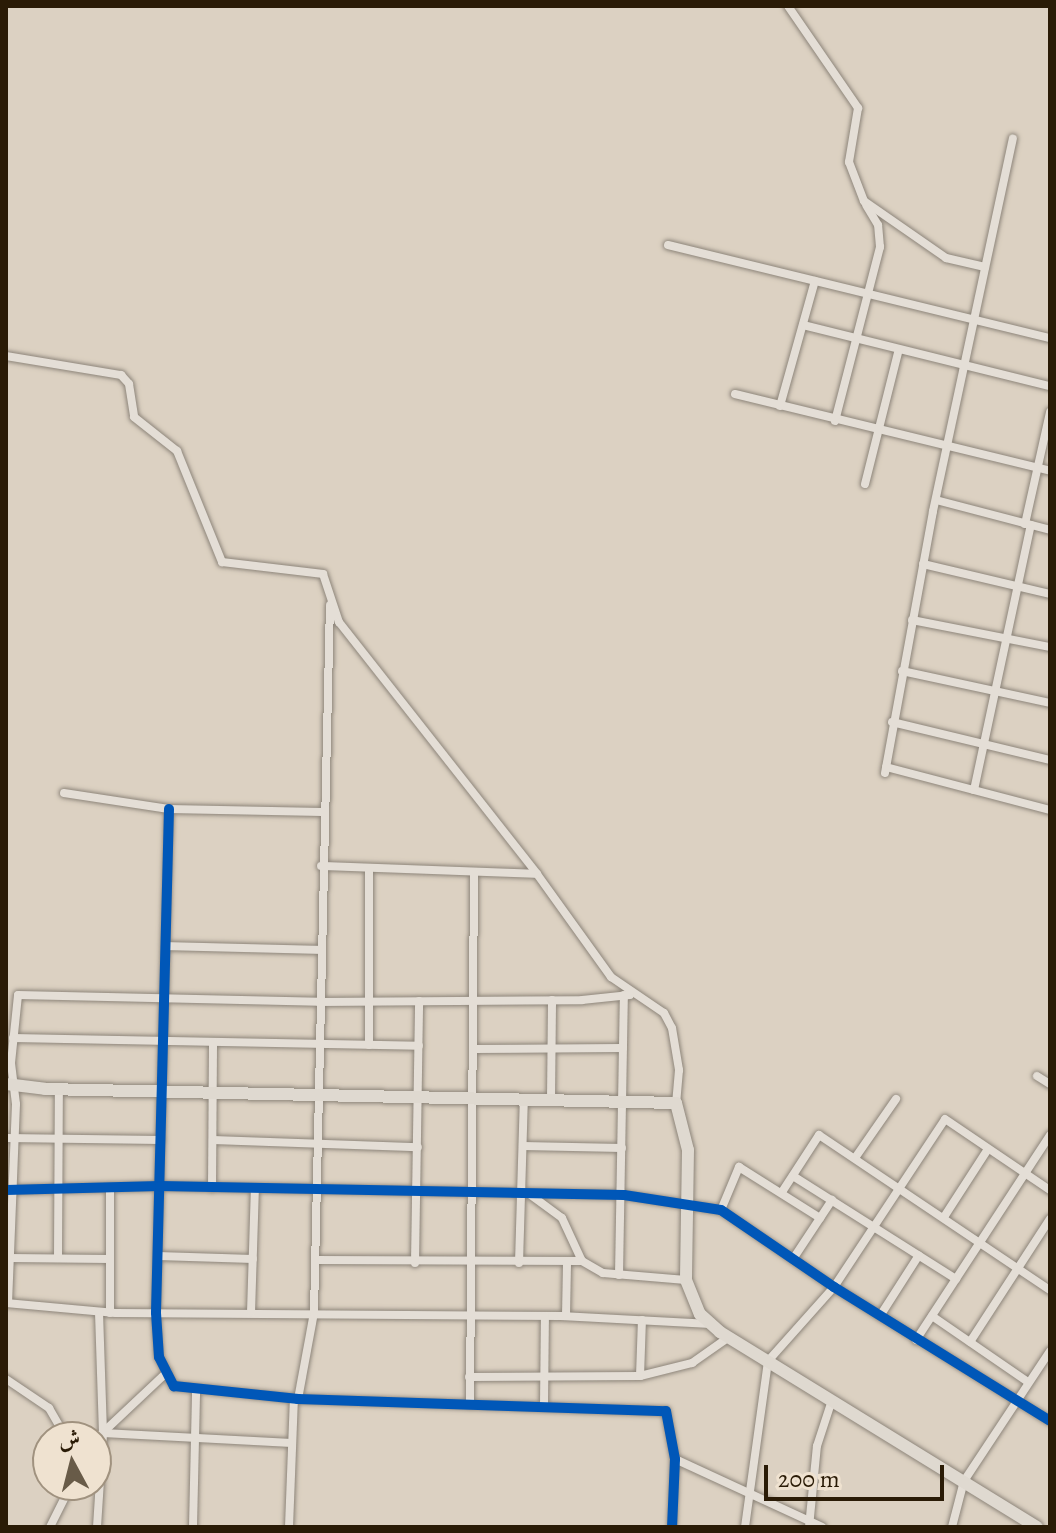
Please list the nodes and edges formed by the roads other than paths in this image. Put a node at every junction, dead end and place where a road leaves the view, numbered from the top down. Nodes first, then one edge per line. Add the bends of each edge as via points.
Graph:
1 (788, 6) edge
2 (1013, 139) dead end
3 (864, 201) junction
4 (668, 245) dead end
5 (985, 267) junction
6 (815, 281) junction
7 (867, 294) junction
8 (974, 320) junction
9 (803, 325) junction
10 (854, 338) junction
11 (1050, 338) edge
12 (899, 349) junction
13 (6, 356) edge
14 (964, 365) junction
15 (1050, 386) edge
16 (735, 394) dead end
17 (780, 406) junction
18 (1050, 412) edge
19 (835, 421) junction
20 (879, 431) junction
21 (947, 447) junction
22 (1037, 468) junction
23 (1050, 471) edge
24 (865, 484) dead end
25 (936, 500) junction
26 (1028, 524) junction
27 (1050, 530) edge
28 (923, 564) junction
29 (1019, 586) junction
30 (1050, 594) edge
31 (330, 602) junction
32 (912, 620) junction
33 (1008, 638) junction
34 (1050, 647) edge
35 (902, 671) junction
36 (997, 691) junction
37 (1050, 703) edge
38 (892, 722) junction
39 (986, 744) junction
40 (1050, 760) edge
41 (974, 790) junction
42 (64, 793) dead end
43 (169, 809) junction
44 (1050, 810) edge
45 (322, 812) junction
46 (321, 866) junction
47 (369, 868) junction
48 (474, 872) junction
49 (537, 874) junction
50 (167, 946) junction
51 (320, 950) junction
52 (627, 995) junction
53 (166, 998) junction
54 (552, 1000) junction
55 (369, 1001) junction
56 (419, 1001) junction
57 (472, 1001) junction
58 (319, 1002) junction
59 (13, 1038) junction
60 (165, 1041) junction
61 (213, 1042) junction
62 (319, 1044) junction
63 (369, 1045) junction
64 (419, 1046) junction
65 (552, 1048) junction
66 (623, 1048) junction
67 (473, 1049) junction
68 (1037, 1076) dead end
69 (1050, 1084) edge
70 (10, 1086) edge
71 (59, 1090) junction
72 (163, 1091) junction
73 (213, 1092) junction
74 (318, 1094) junction
75 (420, 1096) junction
76 (475, 1097) junction
77 (524, 1098) junction
78 (551, 1099) junction
79 (896, 1099) dead end
80 (623, 1101) junction
81 (676, 1103) junction
82 (1050, 1135) edge
83 (10, 1138) edge
84 (59, 1139) junction
85 (161, 1140) junction
86 (213, 1140) junction
87 (318, 1144) junction
88 (523, 1146) junction
89 (418, 1147) junction
90 (622, 1148) junction
91 (988, 1149) junction
92 (855, 1158) junction
93 (1025, 1174) junction
94 (793, 1176) junction
95 (160, 1186) junction
96 (110, 1187) junction
97 (212, 1188) junction
98 (58, 1189) junction
99 (255, 1189) junction
100 (902, 1189) junction
101 (9, 1190) edge
102 (1050, 1190) edge
103 (317, 1191) junction
104 (417, 1191) junction
105 (470, 1191) junction
106 (782, 1192) junction
107 (525, 1193) junction
108 (622, 1195) junction
109 (832, 1200) junction
110 (690, 1205) junction
111 (721, 1210) junction
112 (944, 1217) junction
113 (820, 1218) junction
114 (1050, 1219) edge
115 (875, 1228) junction
116 (8, 1241) edge
117 (980, 1242) junction
118 (919, 1255) junction
119 (158, 1256) junction
120 (9, 1258) junction
121 (58, 1258) junction
122 (110, 1259) junction
123 (253, 1259) junction
124 (793, 1259) junction
125 (315, 1260) junction
126 (582, 1261) junction
127 (567, 1262) junction
128 (415, 1263) junction
129 (519, 1263) junction
130 (468, 1264) junction
131 (1019, 1267) junction
132 (619, 1275) junction
133 (956, 1279) junction
134 (686, 1280) junction
135 (834, 1287) junction
136 (1050, 1290) edge
137 (7, 1303) edge
138 (99, 1312) junction
139 (110, 1313) junction
140 (156, 1313) junction
141 (251, 1313) junction
142 (314, 1313) junction
143 (545, 1316) junction
144 (566, 1316) junction
145 (880, 1316) junction
146 (932, 1316) junction
147 (467, 1318) junction
148 (642, 1320) junction
149 (711, 1324) junction
150 (729, 1337) junction
151 (916, 1340) junction
152 (970, 1342) junction
153 (1050, 1351) edge
154 (768, 1361) junction
155 (1046, 1365) edge
156 (167, 1372) junction
157 (544, 1375) junction
158 (640, 1376) junction
159 (469, 1377) junction
160 (6, 1379) edge
161 (1028, 1382) junction
162 (196, 1390) junction
163 (296, 1399) junction
164 (832, 1400) junction
165 (1014, 1403) junction
166 (470, 1405) junction
167 (544, 1405) junction
168 (57, 1421) edge
169 (99, 1421) edge
170 (1050, 1421) edge
171 (112, 1424) edge
172 (112, 1436) edge
173 (195, 1438) junction
174 (292, 1443) junction
175 (675, 1459) junction
176 (964, 1481) junction
177 (748, 1490) junction
178 (63, 1501) edge
179 (98, 1501) edge
180 (810, 1524) edge
181 (50, 1527) edge
182 (97, 1527) edge
183 (193, 1527) edge
184 (289, 1527) edge
185 (672, 1527) edge
186 (745, 1527) edge
187 (822, 1527) edge
188 (952, 1527) edge
189 (1037, 1527) edge

1 - 3 street via 858,108 849,162
2 - 5 street
3 - 5 street via 946,258
3 - 7 street via 881,239
4 - 6 street
5 - 8 street
6 - 7 street
6 - 9 street
7 - 8 street
7 - 10 street
8 - 11 street
8 - 14 street
9 - 10 street
9 - 17 street
10 - 12 street
10 - 19 street
12 - 14 street
12 - 20 street
13 - 31 street via 124,376 134,417 177,451 222,562 229,567 321,572
14 - 15 street
14 - 21 street
16 - 17 street
17 - 19 street
18 - 22 street
19 - 20 street
20 - 21 street
20 - 24 street
21 - 22 street
21 - 25 street
22 - 23 street
22 - 26 street
25 - 26 street
25 - 28 street
26 - 27 street
26 - 29 street
28 - 29 street
28 - 32 street
29 - 30 street
29 - 33 street
31 - 45 street
31 - 49 street via 339,622
32 - 33 street
32 - 35 street
33 - 34 street
33 - 36 street
35 - 36 street
35 - 38 street
36 - 37 street
36 - 39 street
38 - 39 street
38 - 41 street via 885,770
39 - 40 street
39 - 41 street
41 - 44 street
42 - 43 street
43 - 45 street
43 - 50 street
45 - 46 street
46 - 47 street
46 - 51 street
47 - 48 street
47 - 55 street
48 - 49 street
48 - 57 street
49 - 52 street
50 - 51 street
50 - 53 street
51 - 58 street
52 - 54 street
52 - 66 street
52 - 81 street via 664,1013 672,1028 679,1070
53 - 58 street
53 - 59 street via 18,995
53 - 60 street
54 - 57 street
54 - 65 street
55 - 56 street
55 - 58 street
55 - 63 street
56 - 57 street
56 - 64 street
57 - 67 street
58 - 62 street
59 - 60 street
59 - 70 street
60 - 61 street
60 - 72 street
61 - 62 street
61 - 73 street
62 - 63 street
62 - 74 street
63 - 64 street
64 - 75 street
65 - 66 street
65 - 67 street
65 - 78 street
66 - 80 street
67 - 76 street
68 - 69 street
70 - 71 highway
70 - 83 street
71 - 72 highway
71 - 84 street
72 - 73 highway
72 - 85 street
73 - 74 highway
73 - 86 street
74 - 75 highway
74 - 87 street
75 - 76 highway
75 - 89 street
76 - 77 highway
76 - 105 street
77 - 78 highway
77 - 88 street
78 - 80 highway
79 - 92 street
80 - 81 highway
80 - 90 street
81 - 110 highway via 688,1150
82 - 93 street
83 - 84 street
83 - 101 street
84 - 85 street
84 - 98 street
85 - 95 street
86 - 87 street
86 - 97 street
87 - 89 street
87 - 103 street
88 - 90 street
88 - 107 street
89 - 104 street
90 - 108 street
91 - 93 street
91 - 100 street via 945,1119
91 - 112 street
92 - 94 street via 819,1135
92 - 100 street
93 - 102 street
93 - 117 street
94 - 106 street
94 - 109 street
95 - 96 street
95 - 97 street
95 - 119 street
96 - 98 street
96 - 122 street
97 - 99 street
98 - 101 street
98 - 121 street
99 - 103 street
99 - 123 street
100 - 112 street
100 - 115 street
101 - 116 street
103 - 104 street
103 - 125 street
104 - 105 street
104 - 128 street
105 - 107 street
105 - 130 street
106 - 111 street via 739,1167
106 - 113 street
107 - 108 street
107 - 126 street via 562,1218
107 - 129 street
108 - 110 street
108 - 132 street
109 - 113 street
109 - 115 street
110 - 111 street
110 - 134 highway
111 - 124 street
112 - 117 street
113 - 124 street
114 - 131 street
115 - 118 street
115 - 135 street
116 - 120 street
117 - 131 street
117 - 133 street
118 - 133 street
118 - 145 street
119 - 123 street
119 - 140 street
120 - 121 street
120 - 137 street
121 - 122 street
122 - 139 street
123 - 141 street
124 - 135 street
125 - 128 street
125 - 142 street
126 - 127 street
126 - 132 street
127 - 129 street
127 - 144 street
128 - 130 street
129 - 130 street
130 - 147 street
131 - 136 street
131 - 152 street
132 - 134 street
133 - 146 street
134 - 149 highway via 693,1303
135 - 145 street
135 - 154 street
137 - 138 street
138 - 139 street
138 - 169 street
139 - 140 street
140 - 141 street
140 - 156 street via 159,1357
141 - 142 street
142 - 147 street
142 - 163 street
143 - 144 street
143 - 147 street
143 - 157 street
144 - 148 street
145 - 151 street
146 - 151 street
146 - 152 street
147 - 159 street
148 - 149 street
148 - 158 street
149 - 150 highway
150 - 154 highway
150 - 158 street via 692,1363
151 - 165 street
152 - 161 street
153 - 155 street
154 - 164 highway
154 - 177 street
155 - 161 street
156 - 162 street via 174,1386
156 - 171 street
157 - 158 street
157 - 159 street
157 - 167 street
159 - 166 street
160 - 168 street via 49,1408
161 - 165 street
162 - 163 street
162 - 173 street
163 - 166 street
163 - 174 street
164 - 176 highway
164 - 180 street via 817,1446
165 - 170 street
165 - 176 street
166 - 167 street
167 - 175 street via 666,1411
172 - 173 street
173 - 174 street
173 - 183 street
174 - 184 street
175 - 177 street
175 - 185 street
176 - 188 street
176 - 189 highway
177 - 180 street
177 - 186 street
178 - 181 street
179 - 182 street
180 - 187 street

